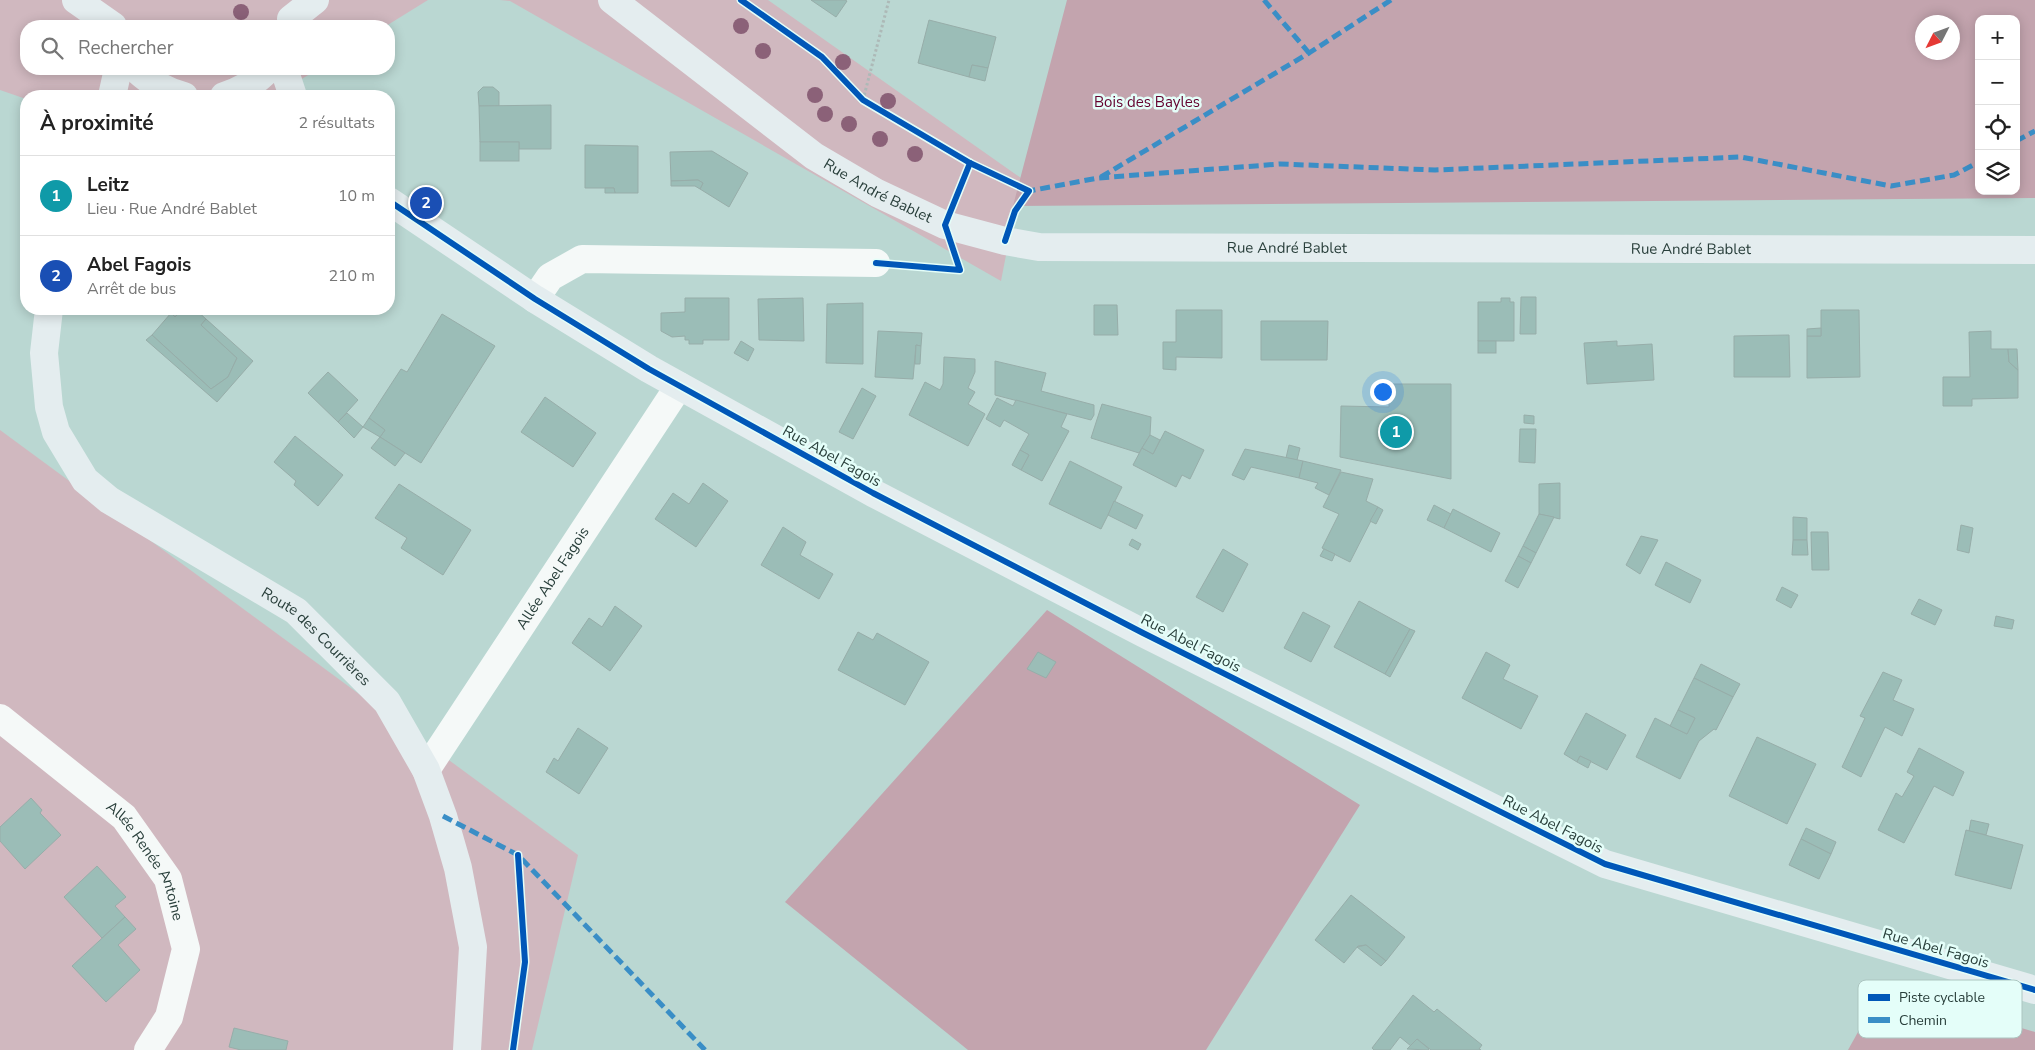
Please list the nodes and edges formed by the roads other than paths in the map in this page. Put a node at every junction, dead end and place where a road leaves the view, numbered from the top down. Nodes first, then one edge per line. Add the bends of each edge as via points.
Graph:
1 (76, 0) edge
2 (113, 0) edge
3 (315, 0) edge
4 (612, 0) edge
5 (290, 15) edge
6 (105, 20) edge
7 (114, 20) edge
8 (117, 75) edge
9 (142, 75) edge
10 (263, 75) edge
11 (286, 75) edge
12 (113, 90) edge
13 (165, 90) edge
14 (241, 90) edge
15 (291, 90) edge
16 (395, 206) edge
17 (2035, 250) edge
18 (876, 263) dead end
19 (535, 299) junction
20 (48, 315) edge
21 (679, 386) junction
22 (0, 718) edge
23 (426, 770) junction
24 (2001, 980) edge
25 (2022, 986) edge
26 (2035, 990) edge
27 (148, 1050) edge
28 (467, 1050) edge

1 - 6 main road
2 - 7 main road
3 - 5 main road
4 - 17 main road, Rue André Bablet via 814,156 877,193 945,225 1039,247
8 - 12 main road
9 - 13 main road
10 - 14 main road
11 - 15 main road
16 - 19 main road, Rue Abel Fagois
18 - 19 street via 582,259 550,277
19 - 21 main road, Rue Abel Fagois
20 - 23 main road, Route des Courrières via 44,353 49,407 56,432 85,480 109,500 296,611 387,702
21 - 23 street, Allée Abel Fagois
21 - 24 main road, Rue Abel Fagois via 873,493 1143,633 1606,864
22 - 27 street, Allée Renée Antoine via 124,816 168,879 186,949 169,1017
23 - 28 main road, Route des Courrières via 458,868 473,947
25 - 26 main road, Rue Abel Fagois

